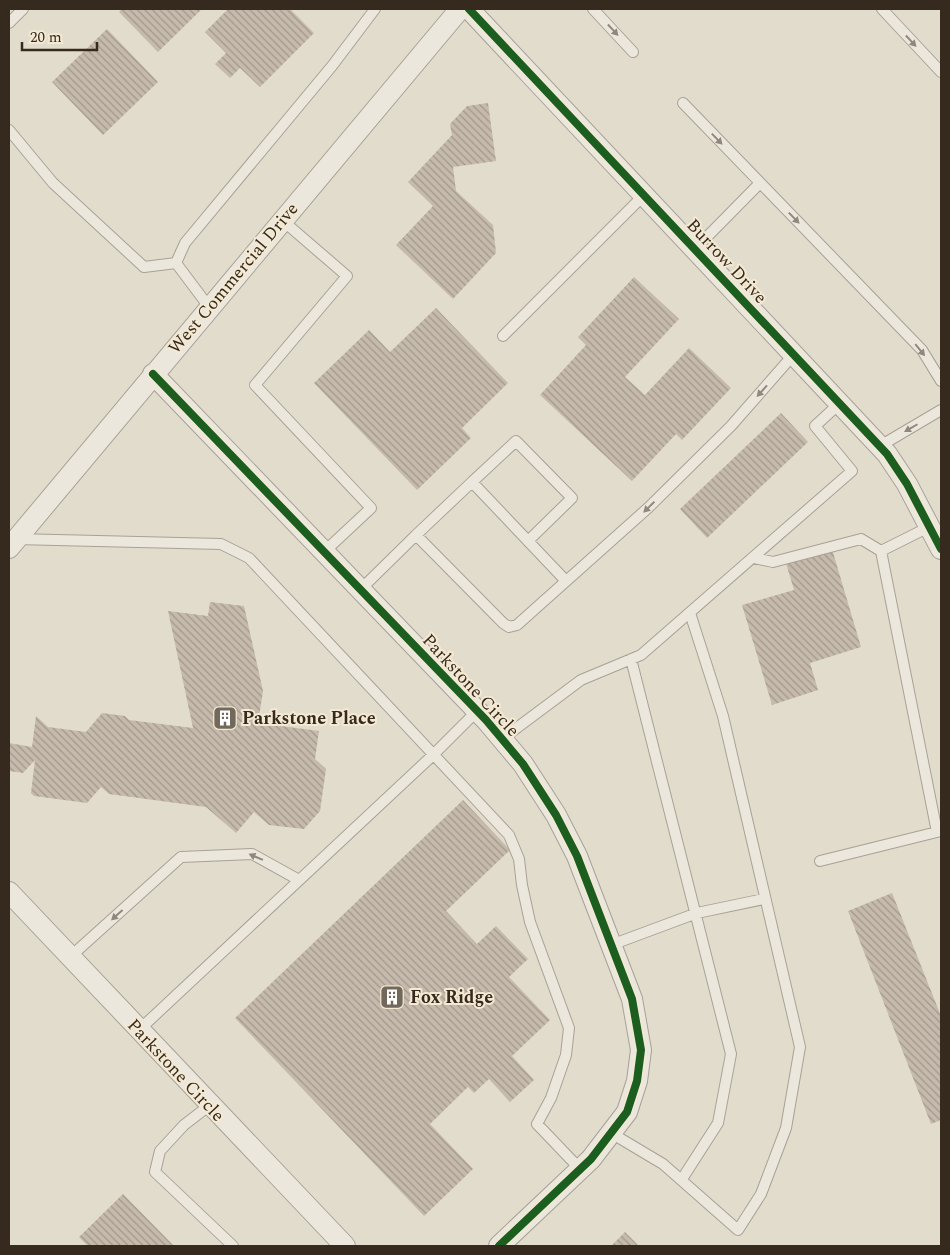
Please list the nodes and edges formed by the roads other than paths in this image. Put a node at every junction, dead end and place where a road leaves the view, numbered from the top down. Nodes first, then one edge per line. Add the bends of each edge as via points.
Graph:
1 (23, 9) edge
2 (375, 9) edge
3 (460, 9) edge
4 (469, 9) edge
5 (593, 9) edge
6 (882, 9) edge
7 (9, 23) edge
8 (633, 52) dead end
9 (941, 72) edge
10 (683, 104) dead end
11 (9, 130) edge
12 (760, 183) junction
13 (644, 195) junction
14 (282, 220) junction
15 (695, 249) junction
16 (176, 263) junction
17 (209, 307) junction
18 (503, 336) dead end
19 (794, 354) junction
20 (153, 374) junction
21 (941, 380) edge
22 (840, 403) junction
23 (941, 410) edge
24 (880, 446) junction
25 (472, 482) junction
26 (931, 526) junction
27 (416, 535) junction
28 (11, 541) edge
29 (528, 541) junction
30 (941, 549) edge
31 (324, 552) junction
32 (881, 552) junction
33 (754, 558) junction
34 (566, 582) junction
35 (360, 590) junction
36 (690, 613) junction
37 (631, 659) junction
38 (477, 711) junction
39 (502, 740) junction
40 (432, 756) junction
41 (820, 861) dead end
42 (299, 880) junction
43 (9, 892) edge
44 (764, 899) junction
45 (697, 913) junction
46 (611, 944) junction
47 (70, 957) junction
48 (139, 1030) junction
49 (210, 1106) junction
50 (611, 1133) junction
51 (580, 1169) junction
52 (682, 1179) junction
53 (340, 1245) edge
54 (233, 1246) edge
55 (499, 1246) edge

1 - 7 lane
2 - 16 lane via 332,66 185,243
3 - 14 street, West Commercial Drive
4 - 13 street, Burrow Drive
5 -> 8 lane
6 -> 9 lane
10 -> 12 lane
11 - 16 lane via 54,182 144,267
12 - 15 lane
12 -> 21 lane via 922,350
13 - 15 street, Burrow Drive
13 - 18 lane
14 - 17 street, West Commercial Drive
14 - 31 lane via 347,276 255,385 371,508
15 - 19 street, Burrow Drive
16 - 17 lane
17 - 20 street, West Commercial Drive
19 - 22 street, Burrow Drive
19 -> 34 lane via 731,426 648,508
20 - 28 street, West Commercial Drive
20 - 31 street, Parkstone Circle
22 - 24 street, Burrow Drive
22 - 33 lane via 815,426 852,470
23 -> 24 lane
24 - 26 street, Burrow Drive
25 - 27 lane
25 - 29 lane
25 - 29 lane via 516,441 572,498
26 - 30 street, Burrow Drive
26 - 32 lane
27 - 34 lane via 509,627 517,625
27 - 35 lane
28 - 40 lane via 221,544 249,558
29 - 34 lane
31 - 35 street, Parkstone Circle
32 - 33 lane via 861,539 773,562
32 - 41 lane via 937,832
33 - 36 lane
35 - 38 street, Parkstone Circle
36 - 37 lane
36 - 44 lane via 723,716
37 - 39 lane via 581,680
37 - 45 lane
38 - 39 street, Parkstone Circle
38 - 40 lane
39 - 46 street, Parkstone Circle via 523,764 556,815 577,856
40 - 42 lane
40 - 51 lane via 508,835 519,859 530,922 569,1028 566,1055 551,1098 537,1124
42 -> 47 lane via 252,854 181,857
42 - 48 lane
43 - 47 street, Parkstone Circle
44 - 45 lane
44 - 52 lane via 800,1047 786,1128 761,1194 738,1230
45 - 46 lane
45 - 52 lane via 731,1054 718,1123
46 - 50 street, Parkstone Circle via 632,999 641,1050 637,1081 626,1112
47 - 48 street, Parkstone Circle
48 - 49 street, Parkstone Circle
49 - 53 street, Parkstone Circle
49 - 54 lane via 184,1125 160,1151 155,1172
50 - 51 street, Parkstone Circle
50 - 52 lane
51 - 55 street, Parkstone Circle

